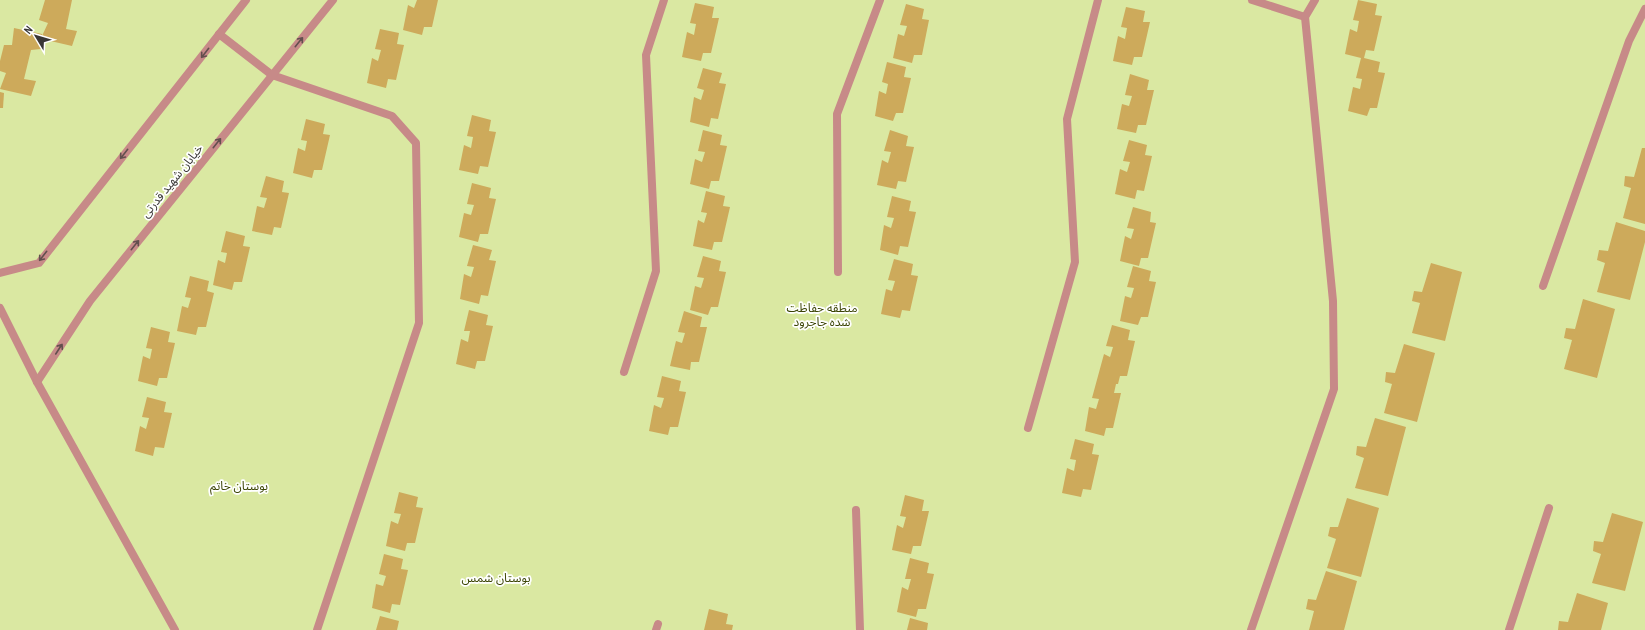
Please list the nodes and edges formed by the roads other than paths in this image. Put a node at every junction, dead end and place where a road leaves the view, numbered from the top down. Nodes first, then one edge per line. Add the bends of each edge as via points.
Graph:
1 (246, 0) edge
2 (333, 0) edge
3 (664, 0) edge
4 (880, 0) edge
5 (1098, 0) edge
6 (1252, 0) edge
7 (1315, 0) edge
8 (1645, 9) edge
9 (1305, 18) junction
10 (220, 34) junction
11 (272, 75) junction
12 (838, 272) dead end
13 (0, 273) edge
14 (1543, 286) dead end
15 (0, 308) edge
16 (624, 372) dead end
17 (37, 382) junction
18 (1028, 428) dead end
19 (1549, 508) dead end
20 (856, 510) dead end
21 (175, 630) edge
22 (317, 630) edge
23 (860, 630) edge
24 (1251, 630) edge
25 (1509, 630) edge

1 - 10 street
11 -> 2 street, خیابان شهید قدرتی
3 - 16 street via 646,55 656,271
4 - 12 street via 837,114
5 - 18 street via 1067,120 1075,262
6 - 9 street
7 - 9 street
8 - 14 street via 1629,41
9 - 24 street via 1333,301 1334,389
10 - 11 street
10 -> 13 street via 39,262
17 -> 11 street, خیابان شهید قدرتی via 90,301
11 - 22 street via 392,116 416,142 419,323
15 - 17 street
17 - 21 street
19 - 25 street
20 - 23 street

